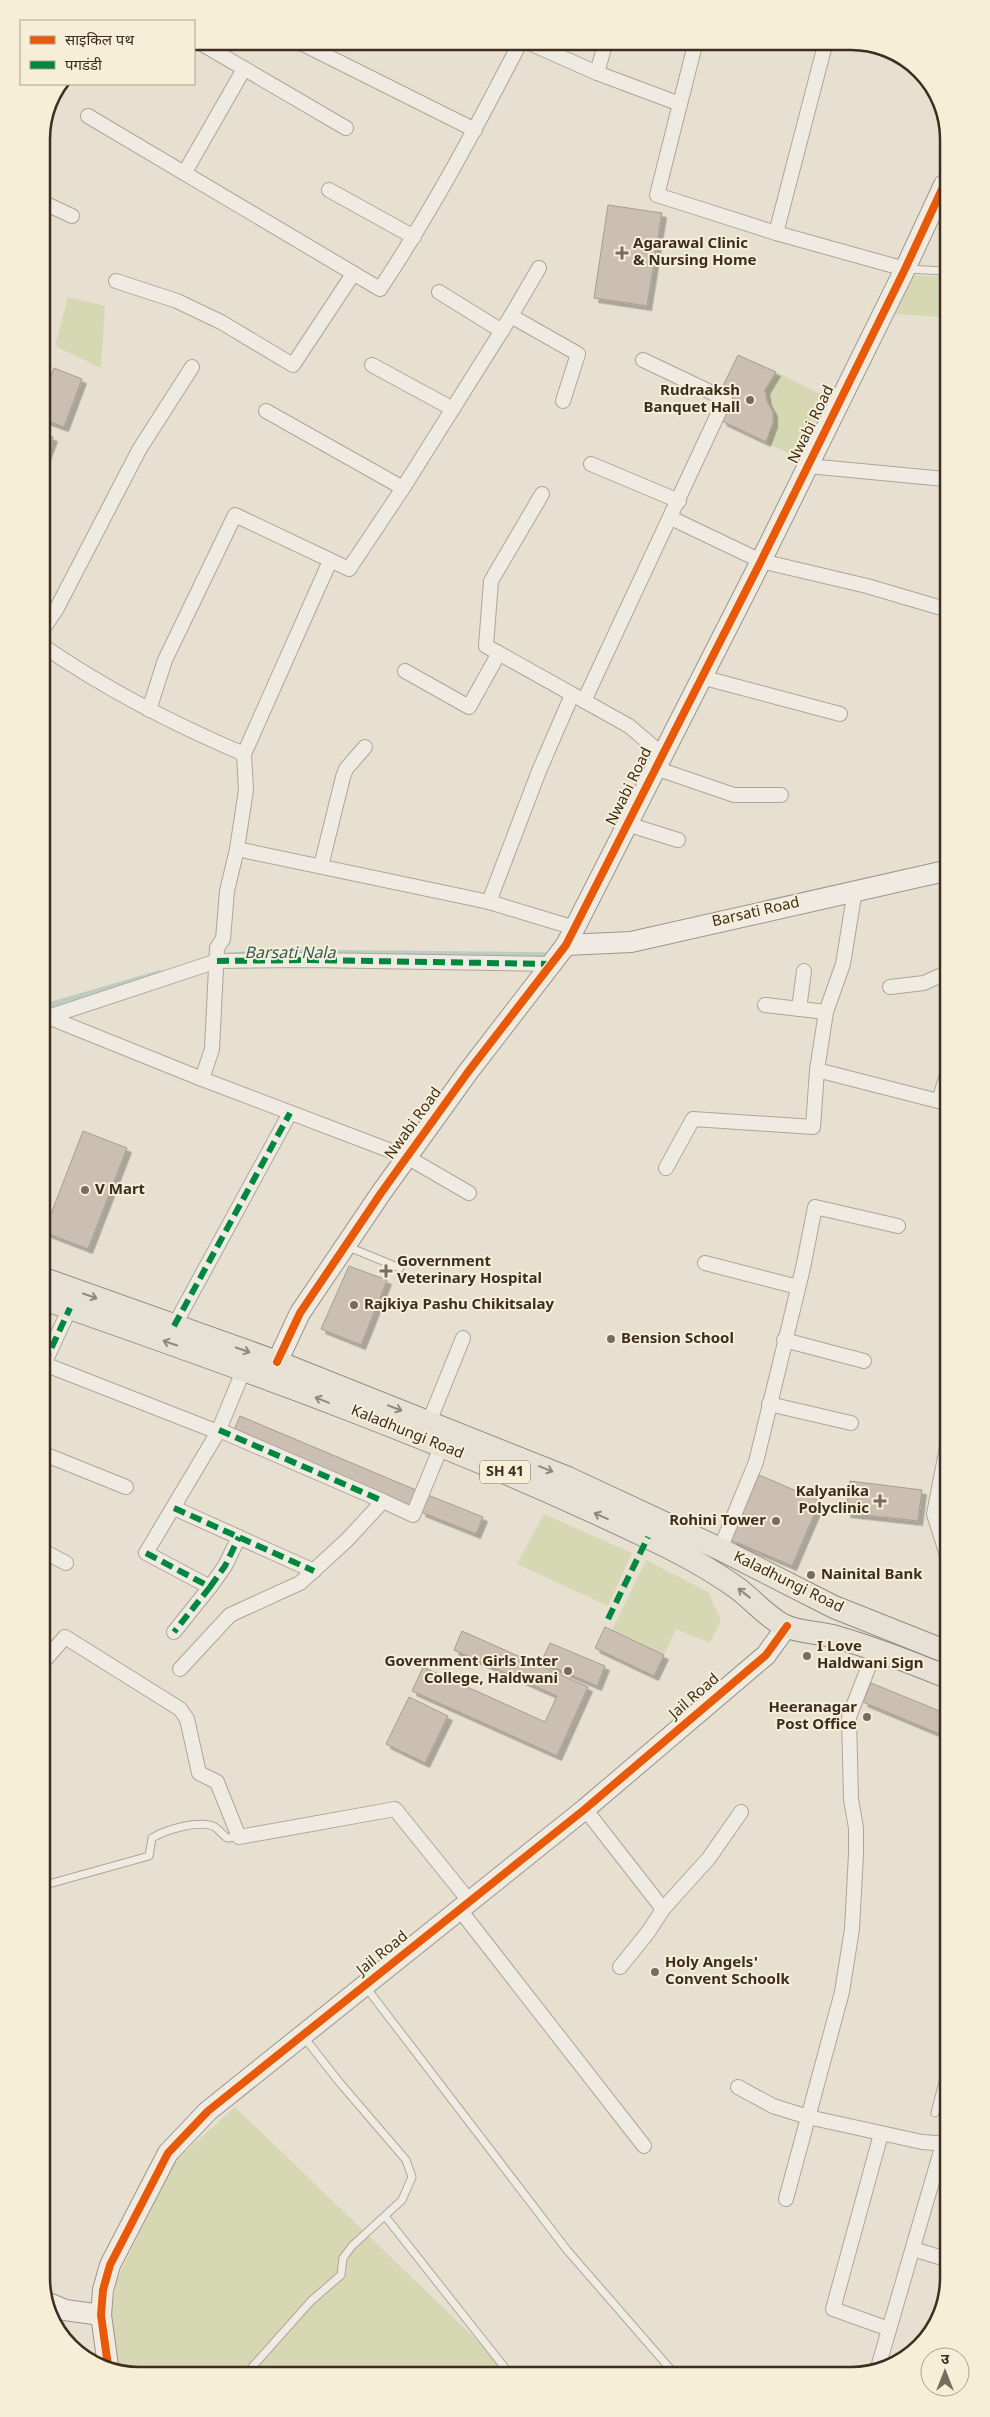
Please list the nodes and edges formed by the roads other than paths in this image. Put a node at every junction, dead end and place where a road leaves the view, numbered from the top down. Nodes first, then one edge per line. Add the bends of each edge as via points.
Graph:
1 (212, 50) edge
2 (315, 50) edge
3 (516, 50) edge
4 (545, 50) edge
5 (603, 50) edge
6 (694, 50) edge
7 (824, 50) edge
8 (244, 69) junction
9 (597, 73) junction
10 (680, 104) junction
11 (88, 116) dead end
12 (346, 128) dead end
13 (475, 130) junction
14 (185, 172) junction
15 (329, 190) dead end
16 (940, 194) edge
17 (50, 206) edge
18 (72, 216) dead end
19 (776, 233) junction
20 (414, 237) junction
21 (539, 268) dead end
22 (905, 269) junction
23 (940, 271) edge
24 (353, 274) junction
25 (116, 281) dead end
26 (439, 292) dead end
27 (511, 316) junction
28 (502, 331) junction
29 (643, 360) dead end
30 (372, 365) dead end
31 (192, 367) dead end
32 (563, 401) dead end
33 (453, 409) junction
34 (266, 411) dead end
35 (590, 464) dead end
36 (808, 466) junction
37 (940, 479) edge
38 (403, 488) junction
39 (542, 494) dead end
40 (679, 501) junction
41 (671, 518) junction
42 (330, 560) junction
43 (761, 561) junction
44 (940, 608) edge
45 (50, 618) edge
46 (50, 651) edge
47 (499, 653) junction
48 (405, 670) dead end
49 (701, 677) junction
50 (578, 698) junction
51 (149, 710) junction
52 (840, 714) dead end
53 (365, 747) dead end
54 (244, 754) junction
55 (658, 761) junction
56 (781, 796) dead end
57 (627, 824) junction
58 (678, 840) dead end
59 (237, 848) junction
60 (321, 866) junction
61 (940, 872) edge
62 (855, 890) junction
63 (489, 902) junction
64 (570, 936) junction
65 (217, 954) junction
66 (551, 964) junction
67 (804, 971) dead end
68 (940, 976) edge
69 (890, 987) dead end
70 (765, 1005) dead end
71 (799, 1009) junction
72 (826, 1012) junction
73 (50, 1017) edge
74 (50, 1020) edge
75 (817, 1070) junction
76 (202, 1079) junction
77 (940, 1101) edge
78 (290, 1113) junction
79 (407, 1157) junction
80 (666, 1168) dead end
81 (469, 1193) dead end
82 (898, 1226) dead end
83 (346, 1246) junction
84 (705, 1263) dead end
85 (400, 1268) dead end
86 (50, 1282) edge
87 (798, 1287) junction
88 (50, 1301) edge
89 (70, 1308) junction
90 (174, 1326) junction
91 (463, 1338) dead end
92 (784, 1340) junction
93 (50, 1351) edge
94 (864, 1361) dead end
95 (50, 1366) edge
96 (244, 1369) junction
97 (275, 1371) junction
98 (769, 1404) junction
99 (429, 1422) junction
100 (850, 1423) dead end
101 (219, 1431) junction
102 (441, 1447) junction
103 (50, 1456) edge
104 (940, 1483) edge
105 (126, 1488) dead end
106 (383, 1501) junction
107 (174, 1508) junction
108 (940, 1533) edge
109 (239, 1537) junction
110 (720, 1549) junction
111 (50, 1555) edge
112 (66, 1563) dead end
113 (314, 1571) junction
114 (782, 1581) junction
115 (210, 1587) junction
116 (834, 1607) junction
117 (766, 1611) junction
118 (787, 1626) junction
119 (174, 1632) dead end
120 (822, 1633) junction
121 (876, 1648) junction
122 (940, 1649) edge
123 (50, 1654) edge
124 (180, 1669) dead end
125 (940, 1674) edge
126 (585, 1810) junction
127 (741, 1812) dead end
128 (239, 1837) junction
129 (50, 1884) edge
130 (465, 1906) junction
131 (663, 1909) junction
132 (620, 1967) dead end
133 (364, 1986) junction
134 (302, 2036) junction
135 (738, 2087) dead end
136 (940, 2093) edge
137 (935, 2113) dead end
138 (808, 2117) junction
139 (881, 2134) junction
140 (940, 2143) edge
141 (644, 2146) dead end
142 (940, 2163) edge
143 (786, 2200) dead end
144 (385, 2216) junction
145 (913, 2249) junction
146 (940, 2257) edge
147 (55, 2306) edge
148 (101, 2314) junction
149 (890, 2329) junction
150 (107, 2361) edge
151 (880, 2362) edge
152 (252, 2367) edge
153 (504, 2367) edge
154 (669, 2367) edge

1 - 8 street
2 - 13 street
3 - 13 street
4 - 9 street
5 - 9 street
6 - 10 street
7 - 19 street
8 - 12 street
8 - 14 street
9 - 10 street
10 - 19 street via 657,195
11 - 14 street
13 - 20 street
14 - 24 street
15 - 20 street
16 - 22 street, Nwabi Road
17 - 18 street
19 - 22 street
20 - 24 street via 380,289
21 - 27 street
22 - 23 lane
22 - 36 street, Nwabi Road
24 - 25 street via 293,365 221,322 177,301
26 - 28 street
27 - 28 street
27 - 32 street via 578,354
28 - 33 street
29 - 40 street via 726,399
30 - 33 street
31 - 45 street via 139,450
33 - 38 street
34 - 38 street
35 - 40 street
36 - 37 street
36 - 43 street, Nwabi Road
38 - 42 street via 349,570
39 - 47 street via 491,581 486,646
40 - 41 street
41 - 43 street
41 - 50 street
42 - 51 street via 235,515 166,660
42 - 54 street
43 - 44 street
43 - 49 street, Nwabi Road
46 - 51 street via 96,682
47 - 48 street via 469,707
47 - 50 street
49 - 52 street
49 - 55 street, Nwabi Road
50 - 55 street via 630,726
50 - 63 street via 539,771
51 - 54 street
53 - 60 street via 343,777
54 - 59 street via 246,790
55 - 56 street via 734,795
55 - 57 street, Nwabi Road
57 - 58 street
57 - 64 street, Nwabi Road
59 - 60 street
59 - 65 street
60 - 63 street
61 - 62 street, Barsati Road
62 - 64 street, Barsati Road via 630,942
62 - 72 street via 843,964
63 - 64 street
64 - 66 street, Nwabi Road
65 - 66 street via 309,960
65 - 73 street
65 - 76 street via 212,1049
66 - 79 street, Nwabi Road
67 - 71 street
68 - 69 street via 924,983
70 - 71 street
71 - 72 street
72 - 75 street
74 - 76 street
75 - 77 street
75 - 80 street via 813,1127 693,1119
76 - 78 street
78 - 79 street
78 - 90 street
79 - 81 street
79 - 83 street, Nwabi Road
82 - 87 street via 815,1207
83 - 85 lane
83 - 97 street, Nwabi Road via 300,1313
84 - 87 street
86 -> 90 main road, Kaladhungi Road / SH 41
87 - 92 street
88 - 89 main road, Kaladhungi Road / SH 41
89 - 93 street
96 -> 89 main road, Kaladhungi Road / SH 41
90 -> 97 main road, Kaladhungi Road / SH 41
91 - 99 street
92 - 94 street
92 - 98 street
95 - 101 street
96 - 97 main road, Kaladhungi Road / SH 41
96 - 101 street
97 -> 99 main road, Kaladhungi Road / SH 41
102 -> 97 main road, Kaladhungi Road / SH 41
98 - 100 street
98 - 110 street via 756,1462
99 -> 110 main road, Kaladhungi Road / SH 41 via 568,1478
101 - 106 street
101 - 107 street
102 - 106 street via 413,1515
117 -> 102 main road, Kaladhungi Road / SH 41 via 735,1587 648,1537
103 - 105 street
104 - 108 street via 934,1514
106 - 113 street
107 - 109 street
107 - 115 street via 146,1553
109 - 113 street
109 - 115 street
110 - 114 main road, Kaladhungi Road / SH 41
111 - 112 street
113 - 124 street via 300,1583 230,1615
114 - 116 main road, Kaladhungi Road / SH 41
114 - 117 main road via 770,1593
115 - 119 street
116 - 120 main road via 831,1622
116 - 122 main road, Kaladhungi Road / SH 41
117 - 118 main road, Kaladhungi Road / SH 41
118 - 120 main road, Kaladhungi Road / SH 41
118 - 126 street, Jail Road via 766,1655
120 - 121 main road, Kaladhungi Road / SH 41
121 - 125 main road, Kaladhungi Road / SH 41
121 - 138 street via 849,1717 851,1799 856,1837 852,1929 842,1992
123 - 128 street via 64,1638 180,1709 187,1719 199,1773 217,1782
126 - 130 street, Jail Road
126 - 131 street
127 - 131 street via 709,1858
128 - 129 lane via 227,1838 212,1826 164,1830 152,1838 149,1856
128 - 130 street via 395,1809
130 - 133 street, Jail Road
130 - 141 street
131 - 132 street
133 - 134 street, Jail Road
133 - 154 lane via 567,2250
134 - 144 lane via 406,2160 412,2177 402,2200
134 - 148 street, Jail Road via 208,2111 168,2153 110,2265
135 - 138 street via 773,2106
136 - 137 lane
138 - 139 street
138 - 143 street
139 - 140 street
139 - 149 street via 833,2309
142 - 145 street
144 - 152 lane via 343,2258 341,2275 311,2301
144 - 153 lane
145 - 146 street
145 - 149 street
147 - 148 street
148 - 150 street, Jail Road
149 - 151 street

